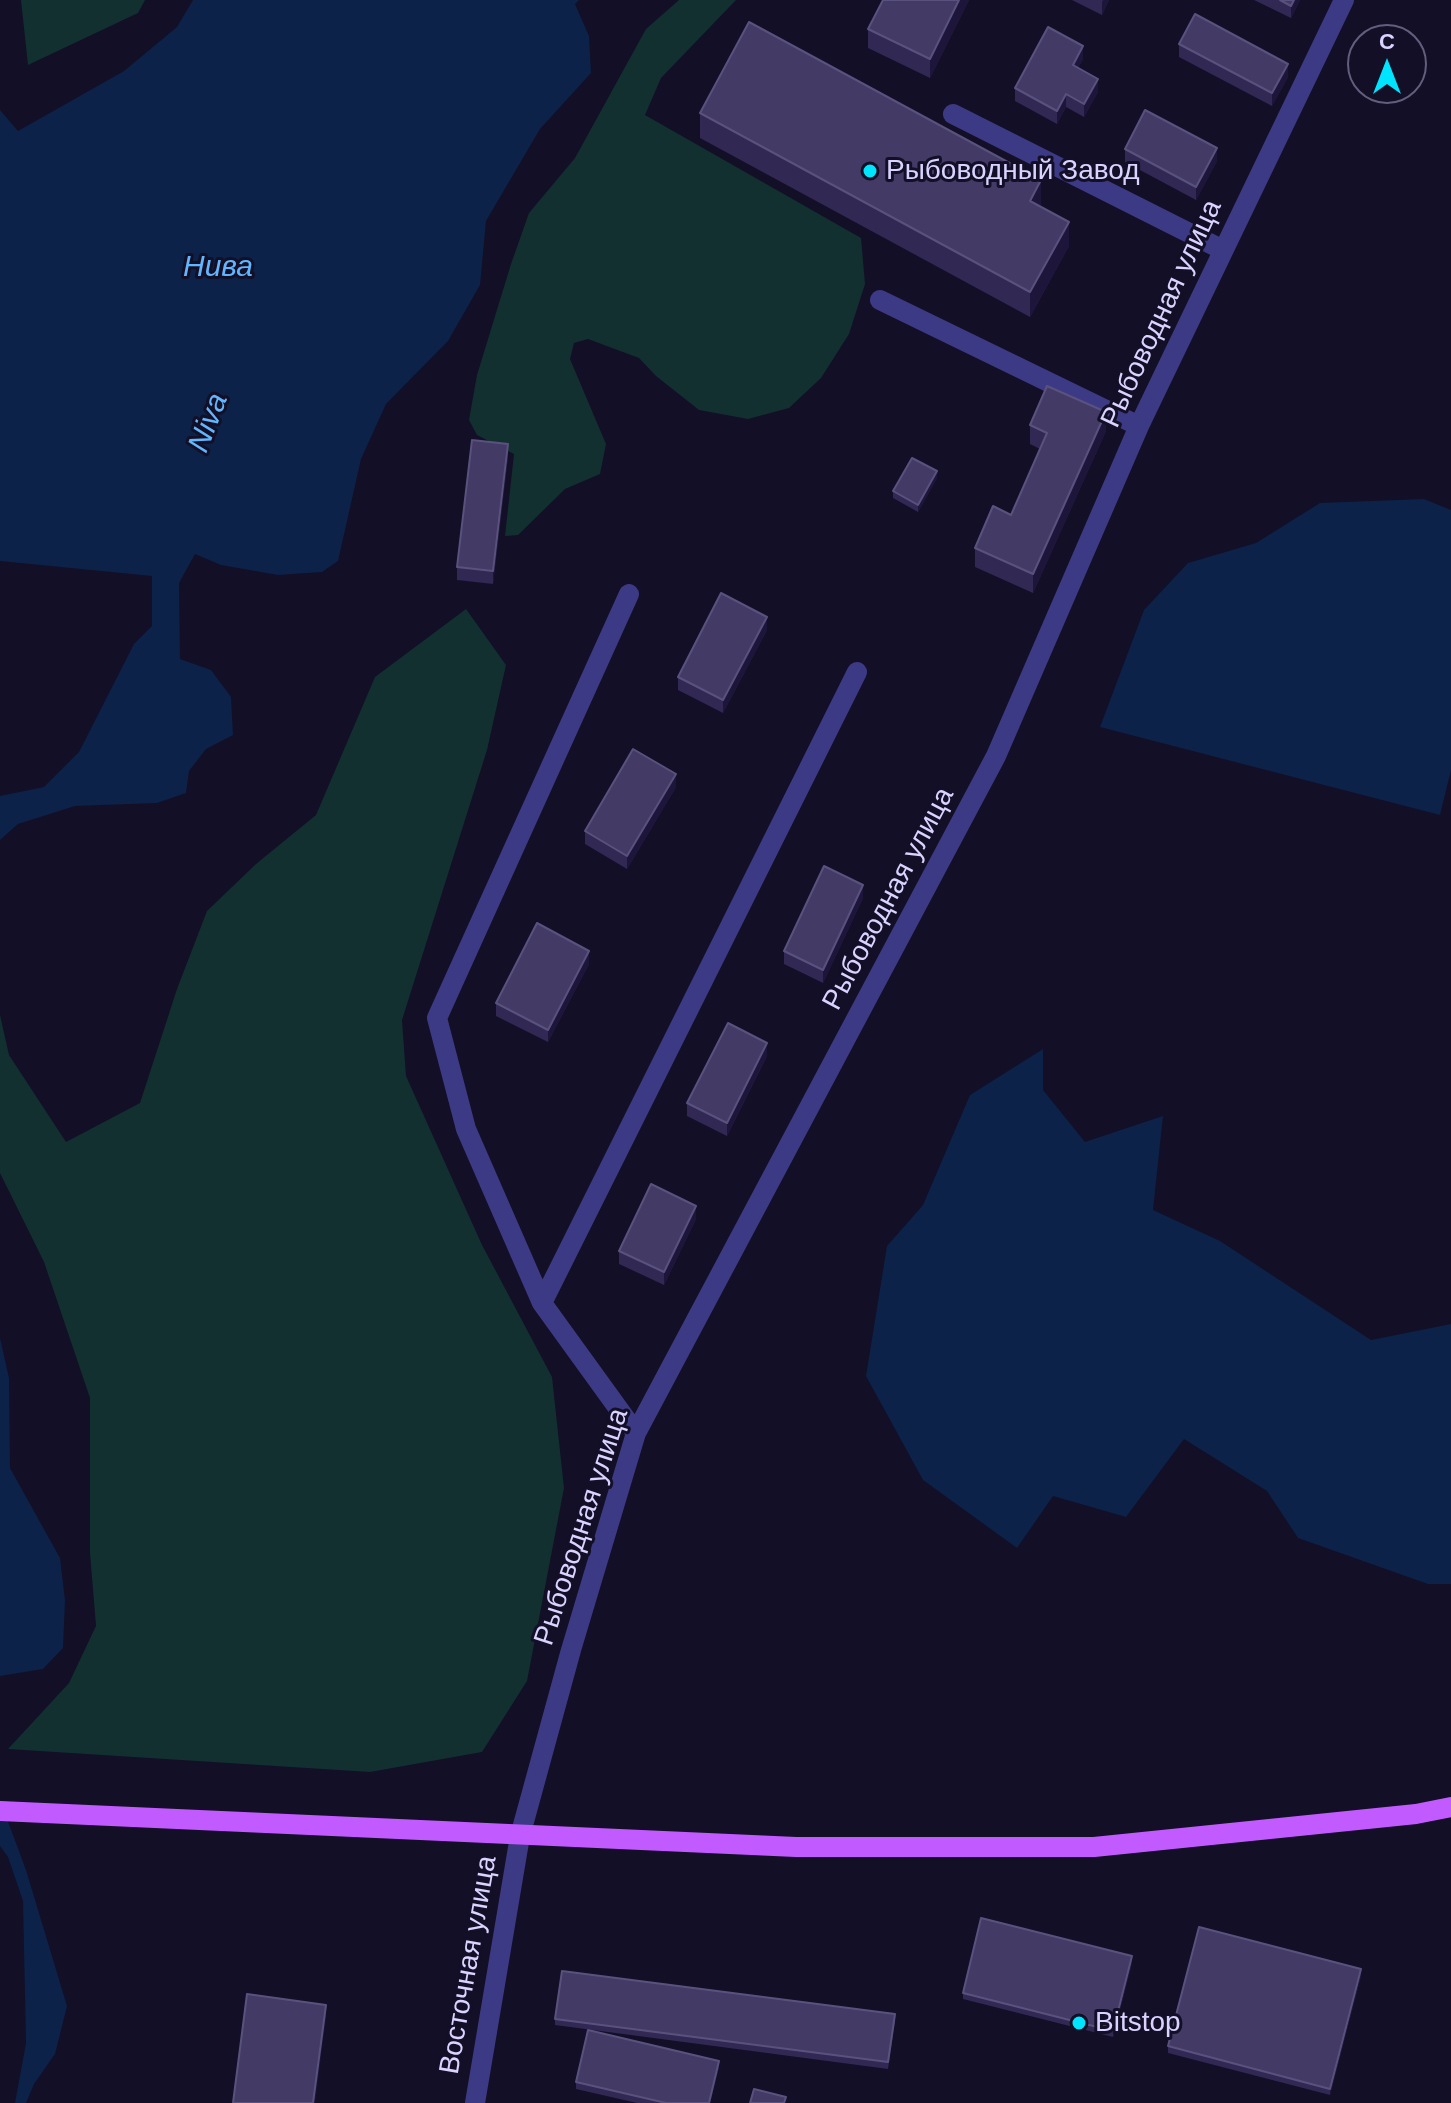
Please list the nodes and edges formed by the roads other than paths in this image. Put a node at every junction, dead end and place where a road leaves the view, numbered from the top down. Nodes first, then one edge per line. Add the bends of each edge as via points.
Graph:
1 (1344, 0) edge
2 (953, 114) dead end
3 (1223, 250) junction
4 (880, 300) dead end
5 (1139, 426) junction
6 (629, 594) dead end
7 (857, 672) dead end
8 (542, 1303) junction
9 (636, 1433) junction
10 (1451, 1807) edge
11 (0, 1811) edge
12 (520, 1836) junction
13 (475, 2103) edge

1 - 3 street, Рыбоводная улица
2 - 3 street
3 - 5 street, Рыбоводная улица
4 - 5 street
5 - 9 street, Рыбоводная улица via 996,756
6 - 8 street via 437,1018 466,1129
7 - 8 street
8 - 9 street
9 - 12 street, Рыбоводная улица
10 - 12 main road via 1094,1847 796,1847
11 - 12 main road
12 - 13 street, Восточная улица

